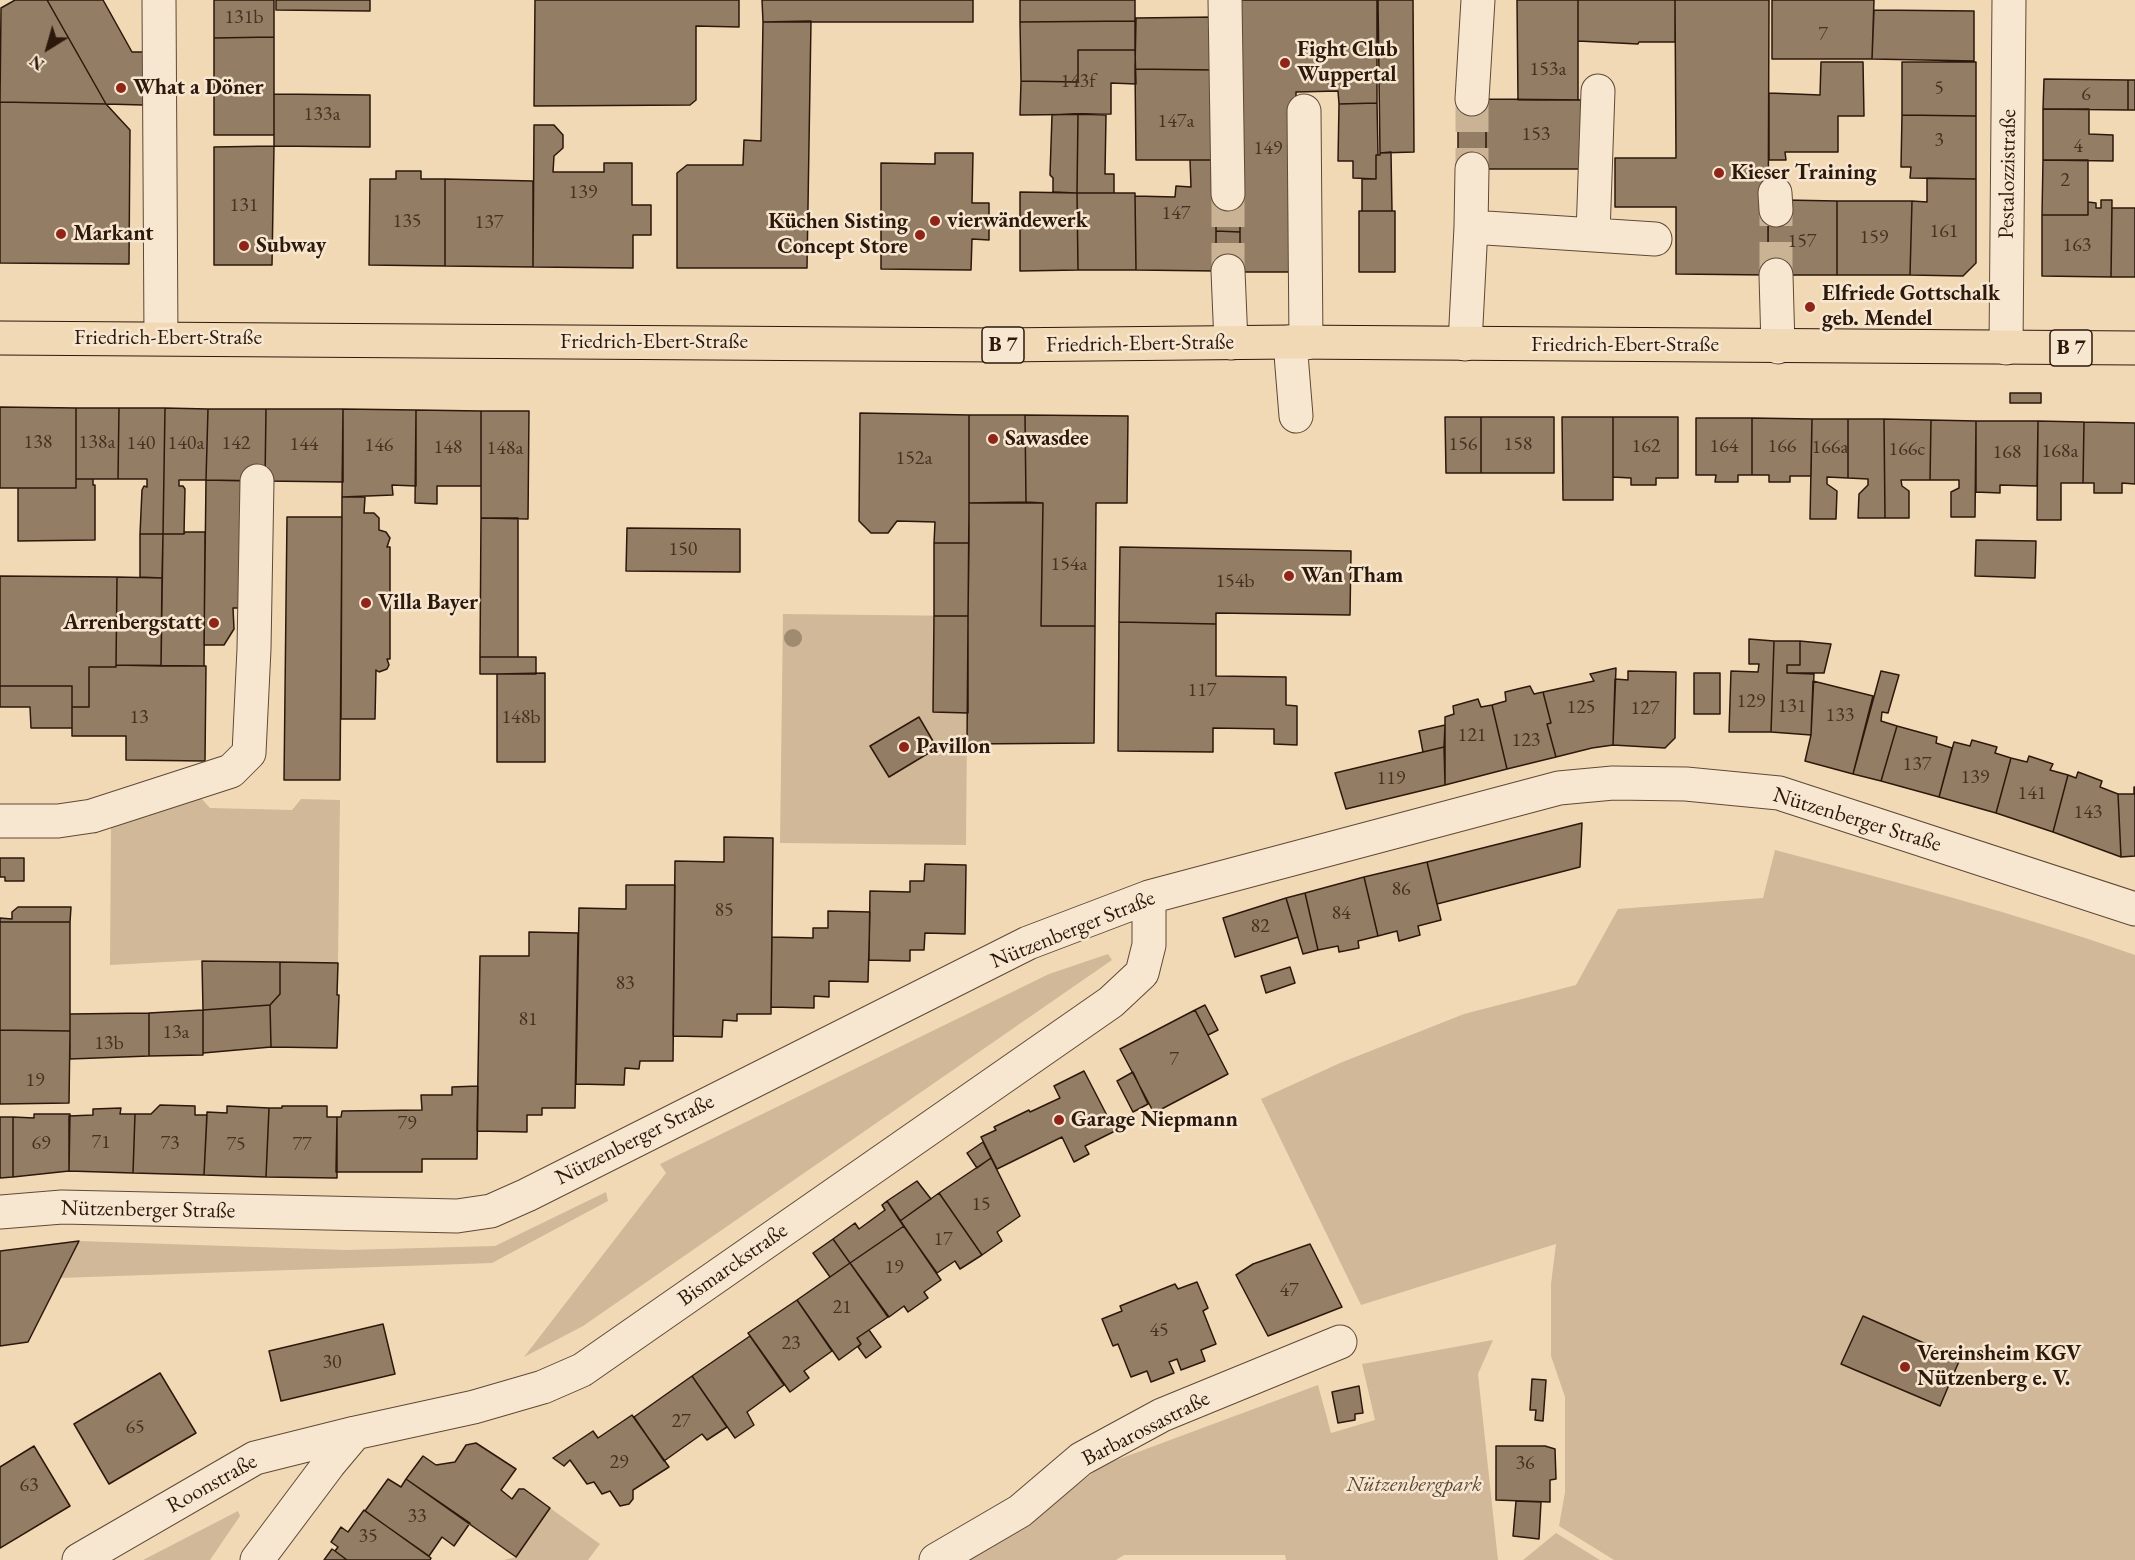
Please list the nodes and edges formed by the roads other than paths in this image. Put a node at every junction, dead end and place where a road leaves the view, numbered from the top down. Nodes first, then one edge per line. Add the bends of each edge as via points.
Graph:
1 (159, 0) edge
2 (1225, 0) edge
3 (1478, 0) edge
4 (2009, 0) edge
5 (1598, 91) dead end
6 (1472, 99) tunnel mouth
7 (1304, 111) dead end
8 (1472, 169) tunnel mouth
9 (1228, 194) tunnel mouth
10 (1472, 227) junction
11 (1593, 234) junction
12 (1655, 239) dead end
13 (1228, 271) tunnel mouth
14 (1776, 275) tunnel mouth
15 (0, 338) edge
16 (161, 338) junction
17 (1231, 343) junction
18 (1298, 343) junction
19 (1465, 344) junction
20 (1778, 347) junction
21 (2006, 348) junction
22 (2135, 348) edge
23 (1296, 416) dead end
24 (257, 481) dead end
25 (0, 821) edge
26 (1149, 897) junction
27 (2135, 909) edge
28 (0, 1212) edge
29 (1340, 1342) dead end
30 (355, 1433) junction
31 (79, 1560) edge
32 (257, 1560) edge
33 (936, 1560) edge

1 - 16 street
2 - 9 street
3 - 6 street
4 - 21 street, Pestalozzistraße
5 - 11 street
7 - 18 street
8 - 10 street
10 - 11 street
10 - 19 street
11 - 12 street
13 - 17 street
14 - 20 street
15 - 16 main road, Friedrich-Ebert-Straße / B 7
16 - 17 main road, Friedrich-Ebert-Straße / B 7 via 986,345
17 - 18 main road, Friedrich-Ebert-Straße / B 7
18 - 19 main road, Friedrich-Ebert-Straße / B 7
18 - 23 street
19 - 20 main road, Friedrich-Ebert-Straße / B 7
20 - 21 main road, Friedrich-Ebert-Straße / B 7
21 - 22 main road, Friedrich-Ebert-Straße / B 7
24 - 25 street via 249,753 231,771 92,816 58,821
26 - 27 street, Nützenberger Straße via 1559,788 1613,783 1686,784 1779,793
26 - 28 street, Nützenberger Straße via 1028,943 491,1211 457,1216 62,1207
26 - 30 street, Bismarckstraße via 1149,945 1142,973 1111,1002 582,1370 543,1387 474,1407
29 - 33 street, Barbarossastraße via 1162,1415 1081,1459 1020,1511
30 - 31 street, Roonstraße via 255,1458
30 - 32 street

